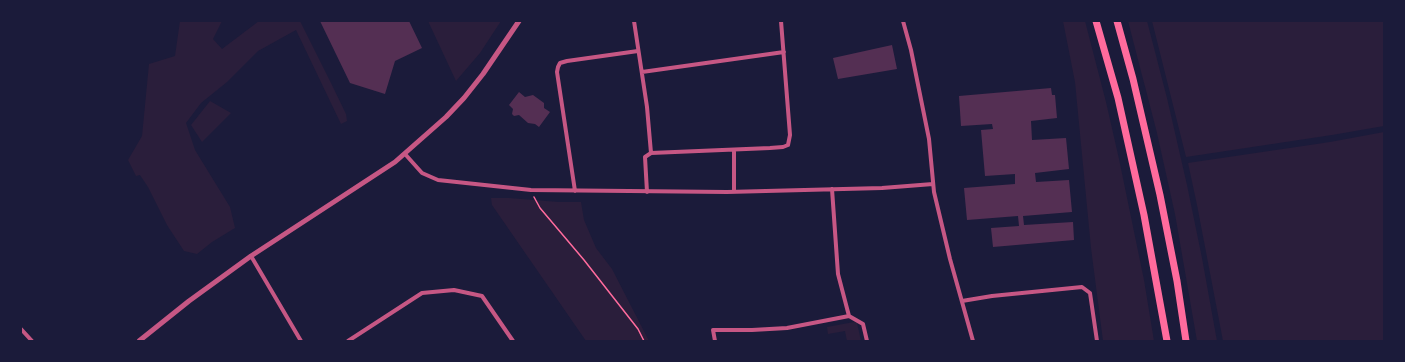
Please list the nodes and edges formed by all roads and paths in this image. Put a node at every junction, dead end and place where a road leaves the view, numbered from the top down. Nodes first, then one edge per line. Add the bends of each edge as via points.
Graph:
1 (519, 21) edge
2 (634, 21) edge
3 (781, 21) edge
4 (903, 21) edge
5 (1096, 21) edge
6 (1117, 21) edge
7 (638, 51) junction
8 (784, 52) junction
9 (642, 72) junction
10 (734, 150) junction
11 (650, 153) junction
12 (404, 154) junction
13 (933, 184) junction
14 (832, 189) junction
15 (531, 190) junction
16 (575, 191) junction
17 (647, 192) junction
18 (734, 192) junction
19 (251, 256) junction
20 (962, 301) junction
21 (849, 316) junction
22 (21, 329) edge
23 (32, 341) edge
24 (139, 341) edge
25 (302, 341) edge
26 (348, 341) edge
27 (513, 341) edge
28 (644, 341) edge
29 (715, 341) edge
30 (867, 341) edge
31 (973, 341) edge
32 (1097, 341) edge
33 (1167, 341) edge
34 (1186, 341) edge

1 - 12 street via 464,98
2 - 7 street
3 - 8 street
4 - 13 street via 928,133
5 - 33 highway via 1118,98 1143,208
6 - 34 highway via 1160,195
7 - 9 street
7 - 16 street via 566,61 558,67
8 - 9 street
8 - 10 street via 790,135 788,145
9 - 11 street
10 - 11 street
10 - 18 street
11 - 17 street via 645,157
12 - 15 street via 422,173 438,180
12 - 19 street via 379,174
13 - 14 street
13 - 20 street
14 - 18 street
14 - 21 street via 838,274
15 - 16 street
15 - 28 path via 540,208 638,329
16 - 17 street
17 - 18 street
19 - 24 street
19 - 25 street
20 - 31 street
20 - 32 street via 1082,287 1090,293
21 - 29 street via 787,328 713,330
21 - 30 street via 863,324
22 - 23 street
26 - 27 street via 422,293 454,290 482,296

